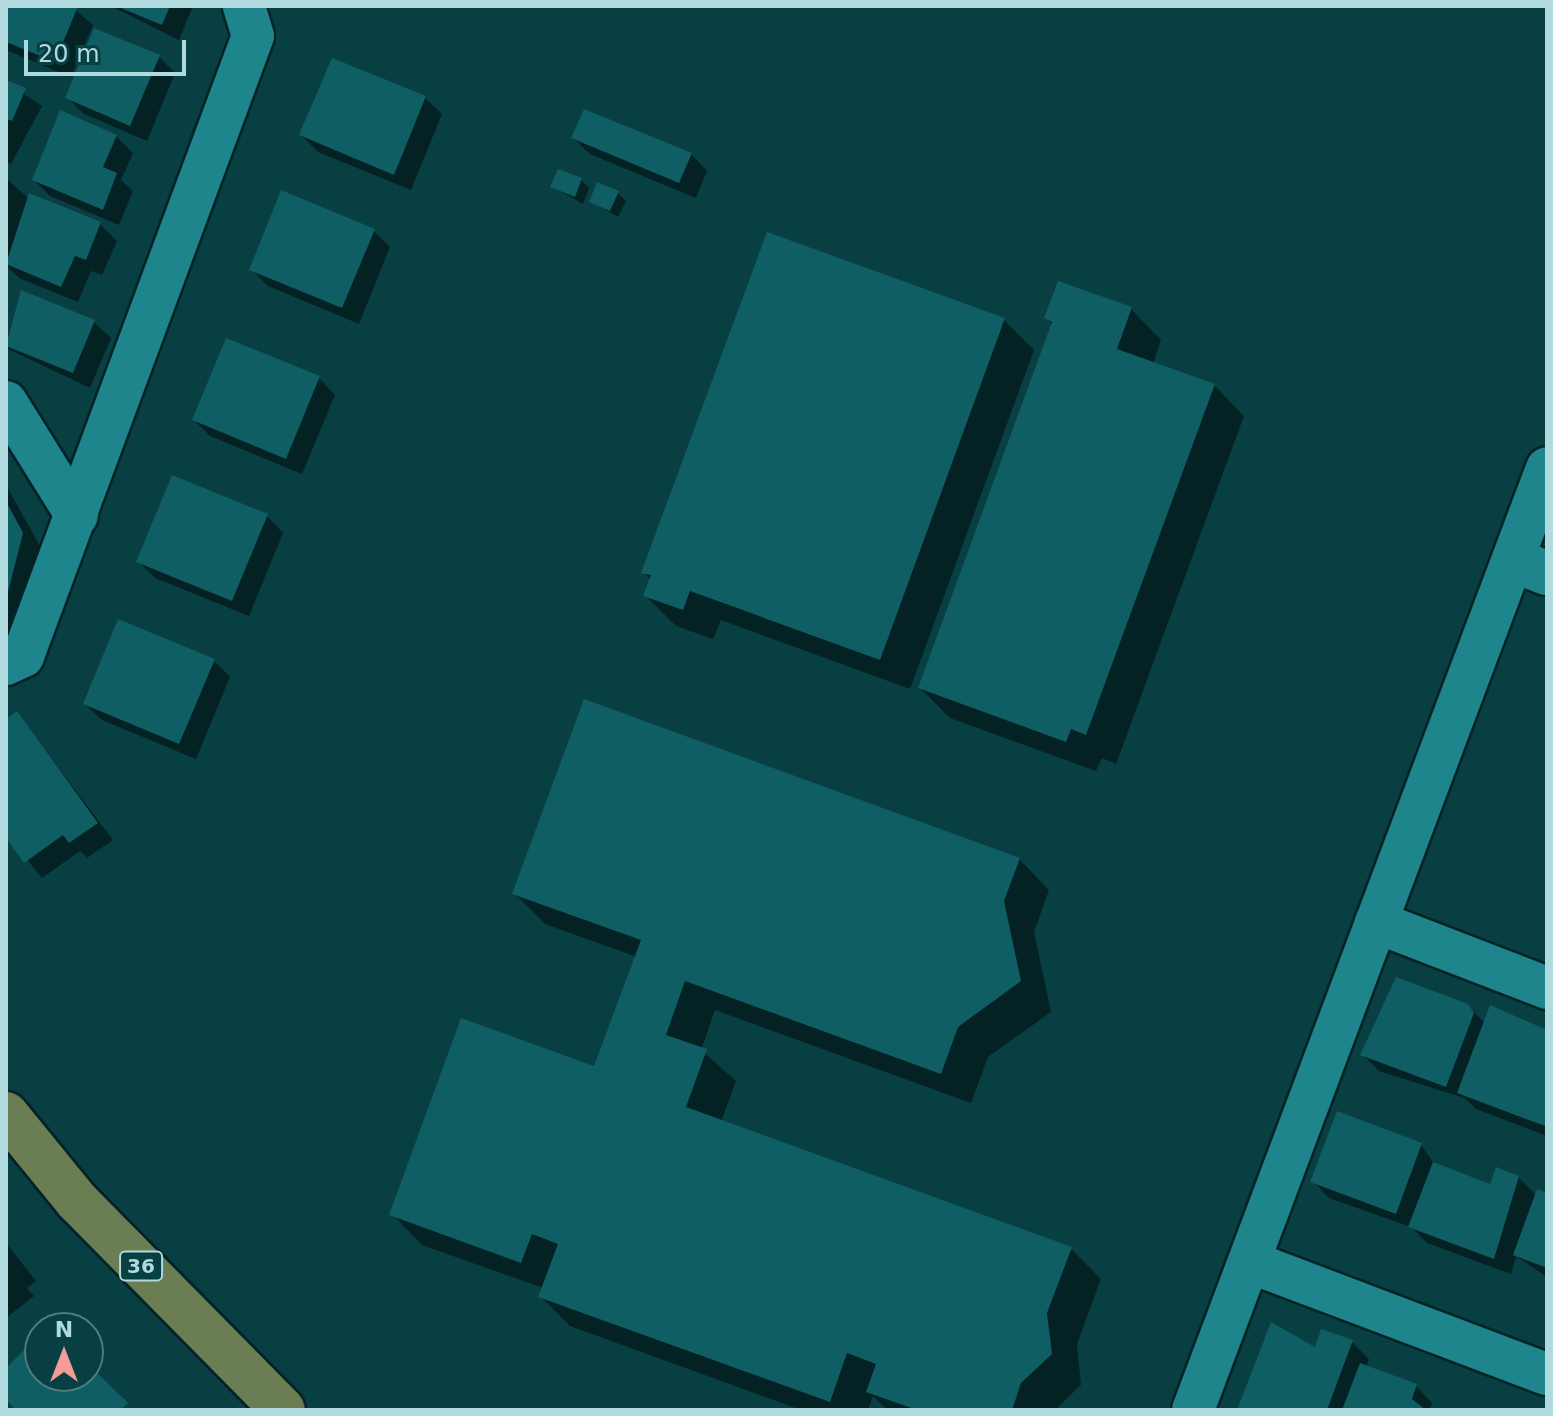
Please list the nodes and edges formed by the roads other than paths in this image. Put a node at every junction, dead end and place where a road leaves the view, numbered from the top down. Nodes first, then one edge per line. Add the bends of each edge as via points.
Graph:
1 (244, 6) edge
2 (6, 402) edge
3 (1547, 468) edge
4 (77, 516) junction
5 (1531, 566) edge
6 (6, 664) edge
7 (1376, 922) junction
8 (1547, 988) edge
9 (6, 1114) edge
10 (1250, 1262) junction
11 (1547, 1374) edge
12 (283, 1410) edge
13 (1193, 1410) edge

1 - 4 street via 253,36
2 - 4 street
3 - 5 street
4 - 6 street via 23,656
5 - 7 street
7 - 8 street
7 - 10 street
9 - 12 main road, 36 via 77,1201
10 - 11 street
10 - 13 street

